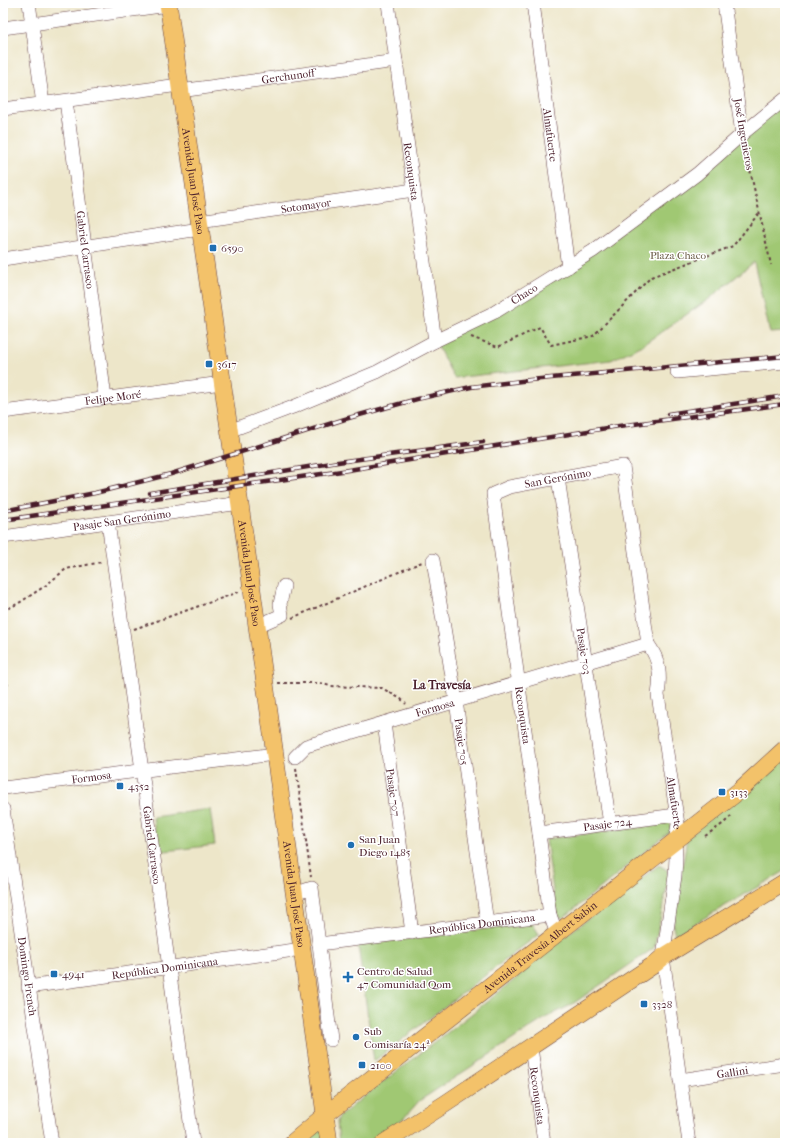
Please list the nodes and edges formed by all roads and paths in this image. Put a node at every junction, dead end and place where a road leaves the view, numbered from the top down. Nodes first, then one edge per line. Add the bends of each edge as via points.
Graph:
1 (29, 3) edge
2 (388, 3) edge
3 (533, 3) edge
4 (724, 3) edge
5 (168, 4) edge
6 (32, 24) junction
7 (3, 28) edge
8 (396, 61) junction
9 (180, 88) junction
10 (785, 99) edge
11 (66, 100) junction
12 (43, 104) junction
13 (3, 109) edge
14 (742, 134) junction
15 (414, 190) junction
16 (759, 212) junction
17 (200, 225) junction
18 (84, 246) junction
19 (3, 258) edge
20 (771, 265) dead end
21 (568, 267) junction
22 (455, 331) junction
23 (434, 340) junction
24 (785, 362) edge
25 (676, 372) dead end
26 (222, 383) junction
27 (105, 398) junction
28 (3, 412) edge
29 (229, 431) junction
30 (623, 466) joint
31 (558, 478) junction
32 (493, 494) joint
33 (240, 503) junction
34 (108, 522) junction
35 (3, 537) edge
36 (113, 560) junction
37 (433, 560) joint
38 (284, 586) dead end
39 (251, 587) junction
40 (3, 611) edge
41 (282, 615) junction
42 (257, 626) junction
43 (123, 632) junction
44 (648, 644) junction
45 (586, 662) junction
46 (3, 667) edge
47 (265, 683) junction
48 (519, 683) junction
49 (8, 685) dead end
50 (456, 701) junction
51 (415, 714) junction
52 (384, 723) junction
53 (785, 749) edge
54 (274, 754) junction
55 (295, 757) joint
56 (142, 771) junction
57 (3, 788) edge
58 (3, 809) edge
59 (676, 815) junction
60 (610, 824) junction
61 (539, 832) junction
62 (675, 842) junction
63 (6, 852) edge
64 (785, 882) edge
65 (312, 888) junction
66 (294, 894) junction
67 (550, 915) junction
68 (487, 923) junction
69 (412, 932) junction
70 (557, 934) junction
71 (319, 944) junction
72 (302, 948) junction
73 (663, 957) junction
74 (169, 966) junction
75 (28, 987) junction
76 (331, 1040) dead end
77 (531, 1047) junction
78 (785, 1064) edge
79 (680, 1080) junction
80 (325, 1115) junction
81 (52, 1143) edge
82 (193, 1143) edge
83 (292, 1143) edge
84 (329, 1143) edge
85 (384, 1143) edge
86 (544, 1143) edge
87 (689, 1143) edge

1 - 6 street
2 - 8 street, Reconquista
3 - 21 street, Almafuerte
4 - 14 street, José Ingenieros
5 - 6 street
5 - 9 main road, Avenida Juan José Paso
6 - 7 street
6 - 12 street
8 - 9 street, Gerchunoff
8 - 15 street, Reconquista
9 - 11 street, Gerchunoff
9 - 17 main road, Avenida Juan José Paso
10 - 14 street, Chaco
11 - 12 street, Gerchunoff
11 - 18 street, Gabriel Carrasco
12 - 13 street, Gerchunoff
14 - 16 path, José Ingenieros
14 - 21 street, Chaco via 697,174 593,252
15 - 17 street, Sotomayor
15 - 23 street, Reconquista
16 - 20 path, José Ingenieros
16 - 22 path via 733,246 650,277 593,336 551,345 540,327 498,347
17 - 18 street, Sotomayor
17 - 26 main road, Avenida Juan José Paso
18 - 19 street, Sotomayor
18 - 27 street, Gabriel Carrasco
21 - 22 street, Chaco via 495,312
22 - 23 street, Chaco
23 - 29 street, Chaco via 377,372
24 - 25 street
26 - 27 street, Felipe Moré
26 - 29 main road, Avenida Juan José Paso
27 - 28 street, Felipe Moré
29 - 33 main road, Avenida Juan José Paso
30 - 31 street, San Gerónimo
30 - 44 street, Almafuerte
31 - 32 street, San Gerónimo via 509,487
31 - 45 street, Pasaje 703
32 - 48 street, Reconquista
33 - 34 street, Pasaje San Gerónimo
33 - 39 main road, Avenida Juan José Paso
34 - 35 street, Pasaje San Gerónimo
34 - 36 street, Gabriel Carrasco
36 - 40 path via 66,569 45,586
36 - 43 street, Gabriel Carrasco
37 - 41 path via 427,560 285,622
37 - 50 street, Pasaje 705
38 - 41 street via 280,604
39 - 42 main road, Avenida Juan José Paso
39 - 43 path
41 - 42 street
42 - 47 main road, Avenida Juan José Paso
43 - 56 street, Gabriel Carrasco
44 - 45 street, Formosa
44 - 59 street, Almafuerte via 655,653 659,668 658,695
45 - 48 street, Formosa
45 - 60 street, Pasaje 703
46 - 49 path
47 - 51 path via 320,683 330,686 382,688 401,699
47 - 54 main road, Avenida Juan José Paso
48 - 50 street, Formosa
48 - 61 street, Reconquista
50 - 51 street, Formosa
50 - 68 street, Pasaje 705
51 - 52 street, Formosa
52 - 55 street, Formosa via 306,746
52 - 69 street, Pasaje 707
53 - 62 main road, Avenida Travesía Albert Sabin via 739,791
54 - 56 street, Formosa
54 - 66 main road, Avenida Juan José Paso
55 - 65 path
56 - 57 street, Formosa
56 - 74 street, Gabriel Carrasco
58 - 63 street, Domingo French
59 - 60 street, Pasaje 724
59 - 62 street, Almafuerte
60 - 61 street, Pasaje 724
61 - 67 street, Reconquista
62 - 70 main road, Avenida Travesía Albert Sabin
62 - 73 street, Almafuerte via 676,876
63 - 75 street, Domingo French
64 - 73 main road
65 - 66 street
65 - 71 street
66 - 72 main road, Avenida Juan José Paso
67 - 68 street, República Dominicana
67 - 70 street, Reconquista
68 - 69 street, República Dominicana
69 - 71 street, República Dominicana
70 - 80 main road, Avenida Travesía Albert Sabin
71 - 76 street
72 - 74 street, República Dominicana
72 - 80 main road, Avenida Juan José Paso
73 - 77 main road
73 - 79 street, Almafuerte
74 - 75 street, República Dominicana
74 - 82 street, Gabriel Carrasco
75 - 81 street, Domingo French
77 - 85 main road
77 - 86 street, Reconquista
78 - 79 street, Gallini
79 - 87 street, Almafuerte
80 - 83 main road, Avenida Travesía Albert Sabin
80 - 84 main road, Avenida Juan José Paso

